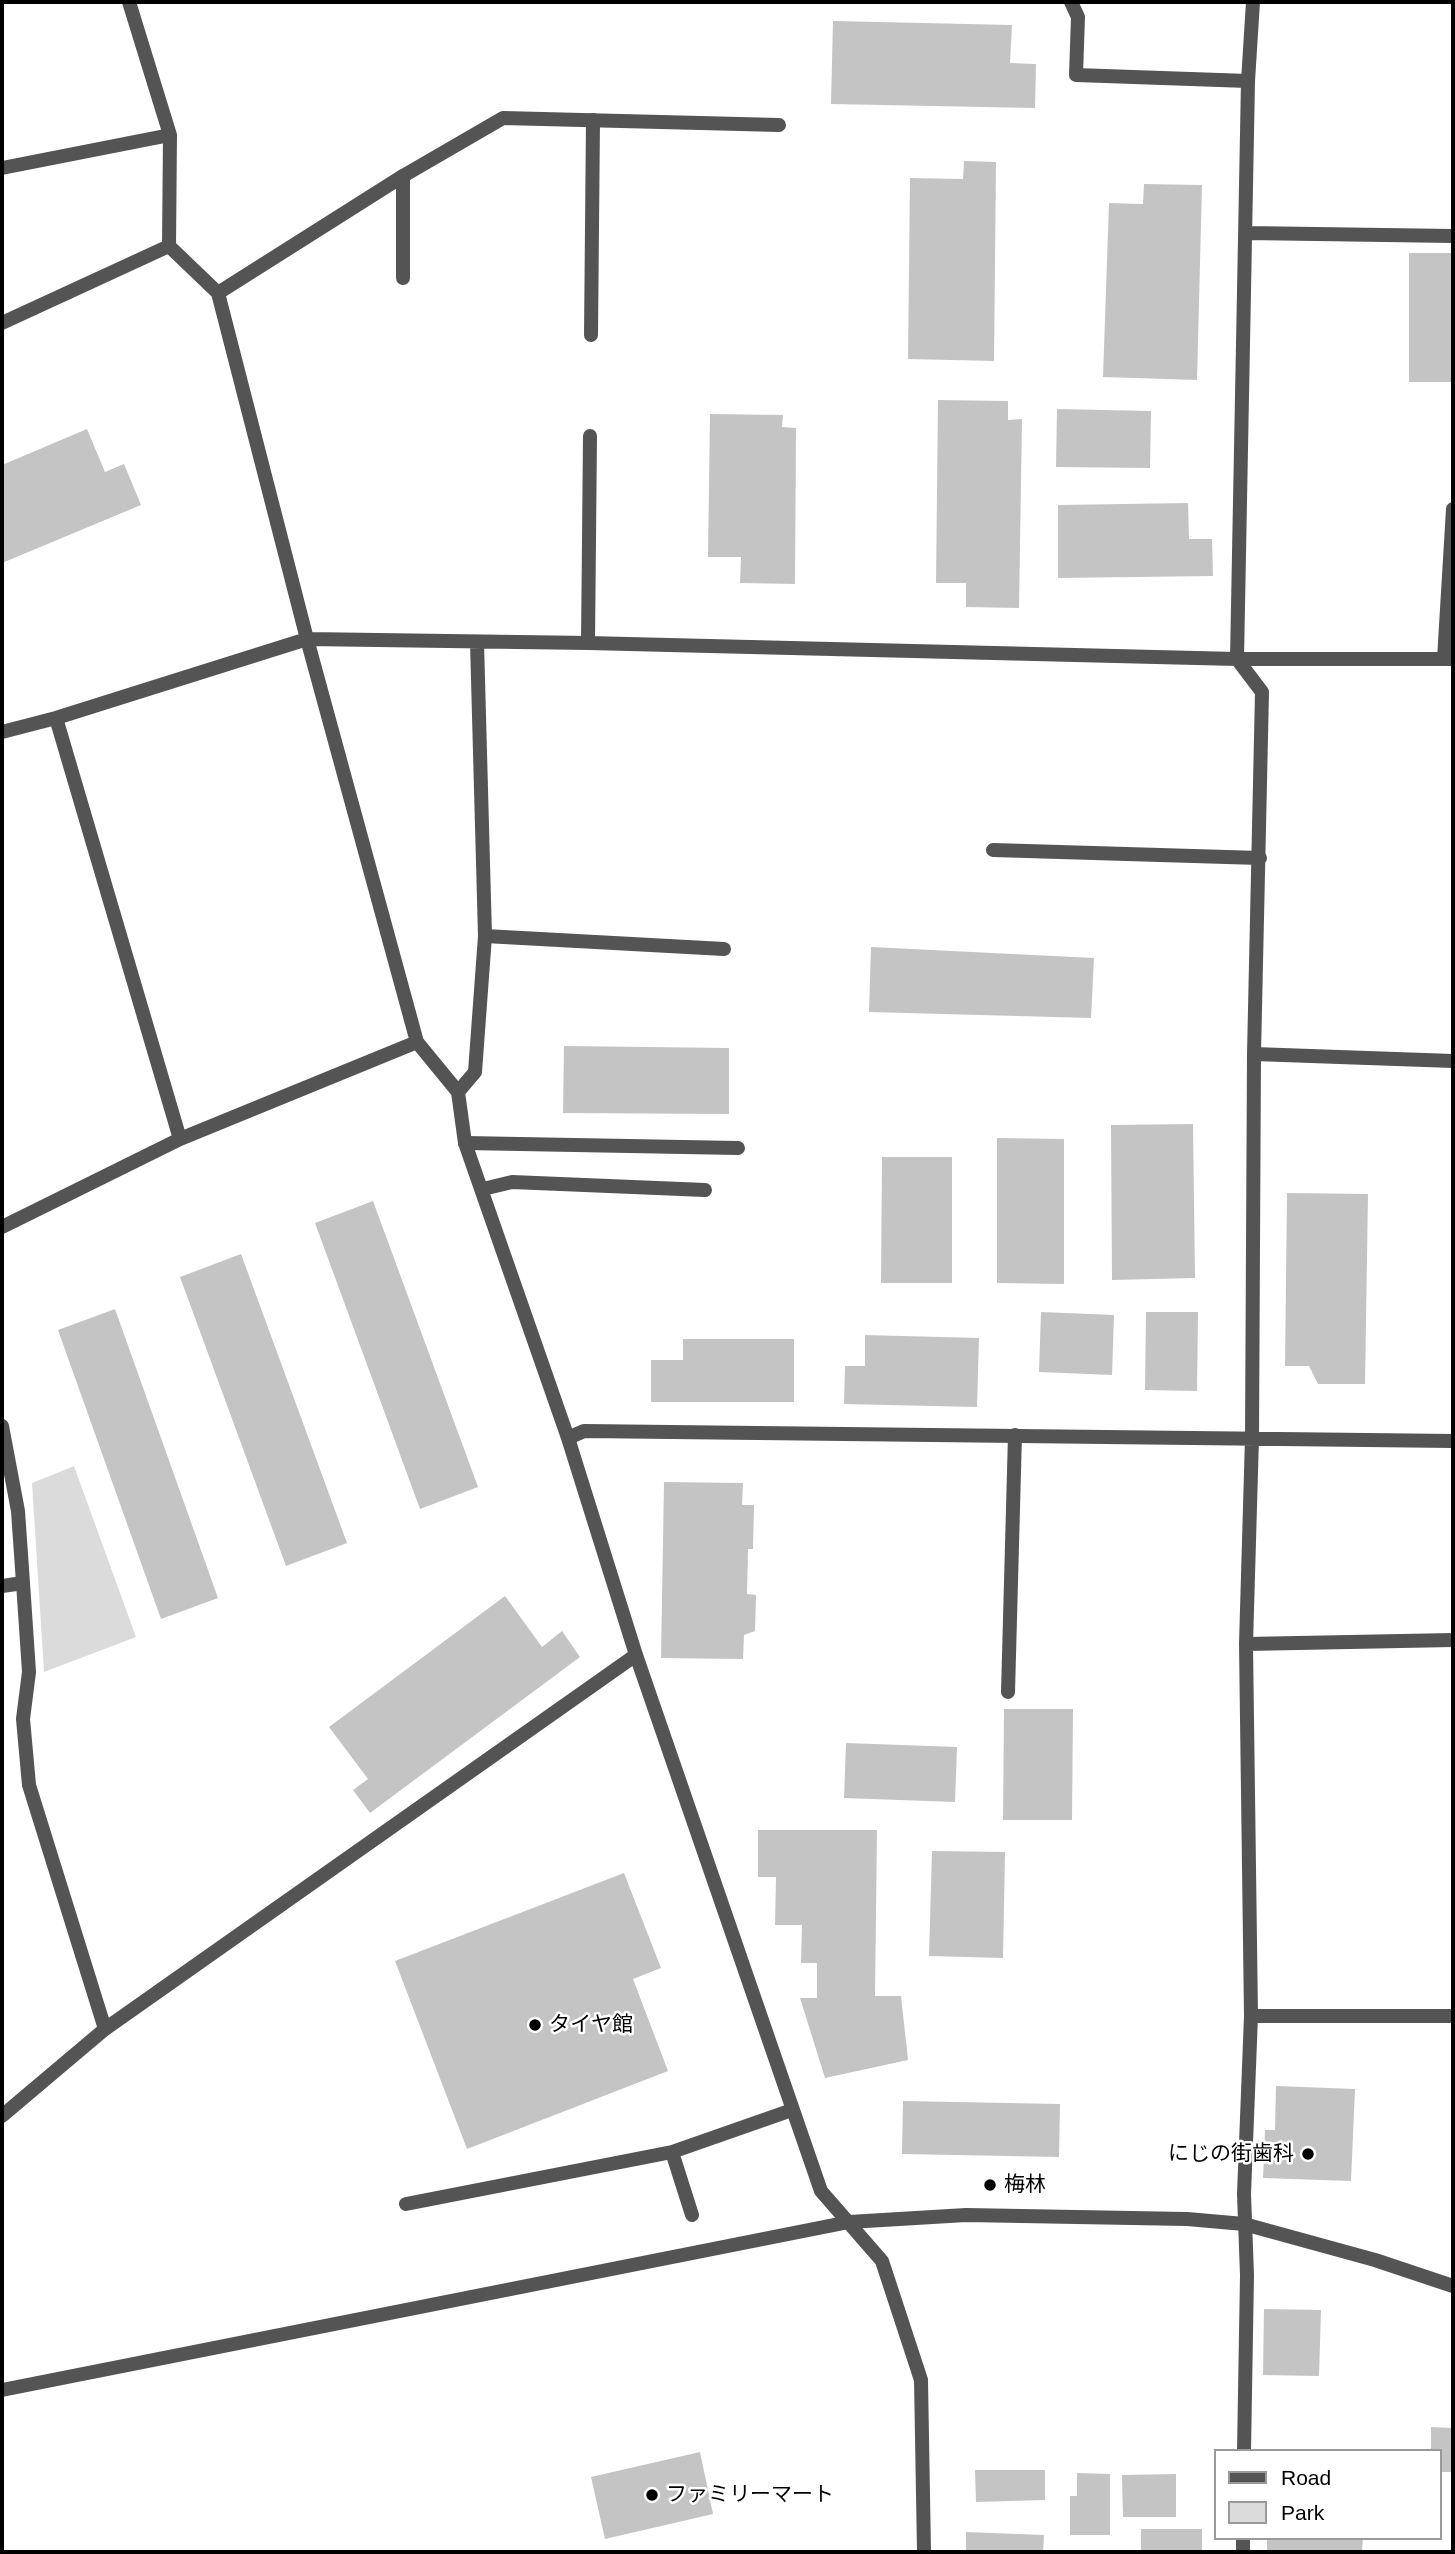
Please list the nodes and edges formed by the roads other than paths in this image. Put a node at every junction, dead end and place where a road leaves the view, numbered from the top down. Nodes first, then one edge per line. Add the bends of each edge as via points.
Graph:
1 (129, 2) edge
2 (1071, 2) edge
3 (1253, 2) edge
4 (1248, 81) junction
5 (593, 120) junction
6 (779, 125) dead end
7 (170, 135) junction
8 (2, 168) edge
9 (403, 176) junction
10 (1247, 233) junction
11 (1453, 236) edge
12 (169, 246) junction
13 (403, 278) dead end
14 (218, 293) junction
15 (2, 323) edge
16 (591, 335) dead end
17 (590, 436) dead end
18 (1453, 509) edge
19 (307, 639) junction
20 (477, 642) junction
21 (588, 643) junction
22 (1237, 659) junction
23 (1449, 659) edge
24 (56, 718) junction
25 (2, 732) edge
26 (993, 850) dead end
27 (1260, 858) junction
28 (485, 936) junction
29 (724, 949) dead end
30 (416, 1042) junction
31 (1254, 1054) junction
32 (1453, 1061) edge
33 (458, 1092) junction
34 (180, 1139) junction
35 (466, 1143) junction
36 (738, 1148) dead end
37 (483, 1189) junction
38 (705, 1190) dead end
39 (2, 1227) edge
40 (2, 1426) edge
41 (1015, 1435) junction
42 (568, 1438) junction
43 (1252, 1438) junction
44 (1453, 1441) edge
45 (23, 1583) junction
46 (2, 1586) edge
47 (1453, 1640) edge
48 (1246, 1644) junction
49 (636, 1655) junction
50 (1008, 1692) dead end
51 (1251, 2016) junction
52 (1453, 2016) edge
53 (105, 2029) junction
54 (792, 2110) junction
55 (2, 2116) edge
56 (672, 2152) junction
57 (406, 2204) dead end
58 (692, 2215) dead end
59 (849, 2222) junction
60 (1244, 2224) junction
61 (1453, 2286) edge
62 (2, 2390) edge
63 (1244, 2449) edge
64 (924, 2552) edge

1 - 7 street
2 - 4 street via 1078,17 1076,75
3 - 4 street
4 - 10 street
5 - 6 street
5 - 9 street via 503,118
5 - 16 street
7 - 8 street
7 - 12 street
9 - 13 street
9 - 14 street
10 - 11 street
10 - 22 street
12 - 14 street
12 - 15 street
14 - 19 street
17 - 21 street
18 - 23 street
19 - 20 street
19 - 24 street
19 - 30 street
20 - 21 street
20 - 28 street
21 - 22 street
22 - 23 street
22 - 27 street via 1262,692
24 - 25 street
24 - 34 street
26 - 27 street
27 - 31 street
28 - 29 street
28 - 33 street via 475,1072
30 - 33 street
30 - 34 street
31 - 32 street
31 - 43 street
33 - 35 street
34 - 39 street
35 - 36 street
35 - 37 street
37 - 38 street via 512,1182
37 - 42 street
40 - 45 street via 18,1511
41 - 42 street via 584,1430
41 - 43 street
41 - 50 street
42 - 49 street
43 - 44 street
43 - 48 street
45 - 46 street
45 - 53 street via 29,1672 23,1719 29,1786
47 - 48 street
48 - 51 street
49 - 53 street
49 - 54 street
51 - 52 street
51 - 60 street
53 - 55 street
54 - 56 street
54 - 59 street via 821,2191
56 - 57 street
56 - 58 street
59 - 60 street via 966,2215
59 - 62 street
59 - 64 street via 882,2261 921,2380
60 - 61 street
60 - 63 street

